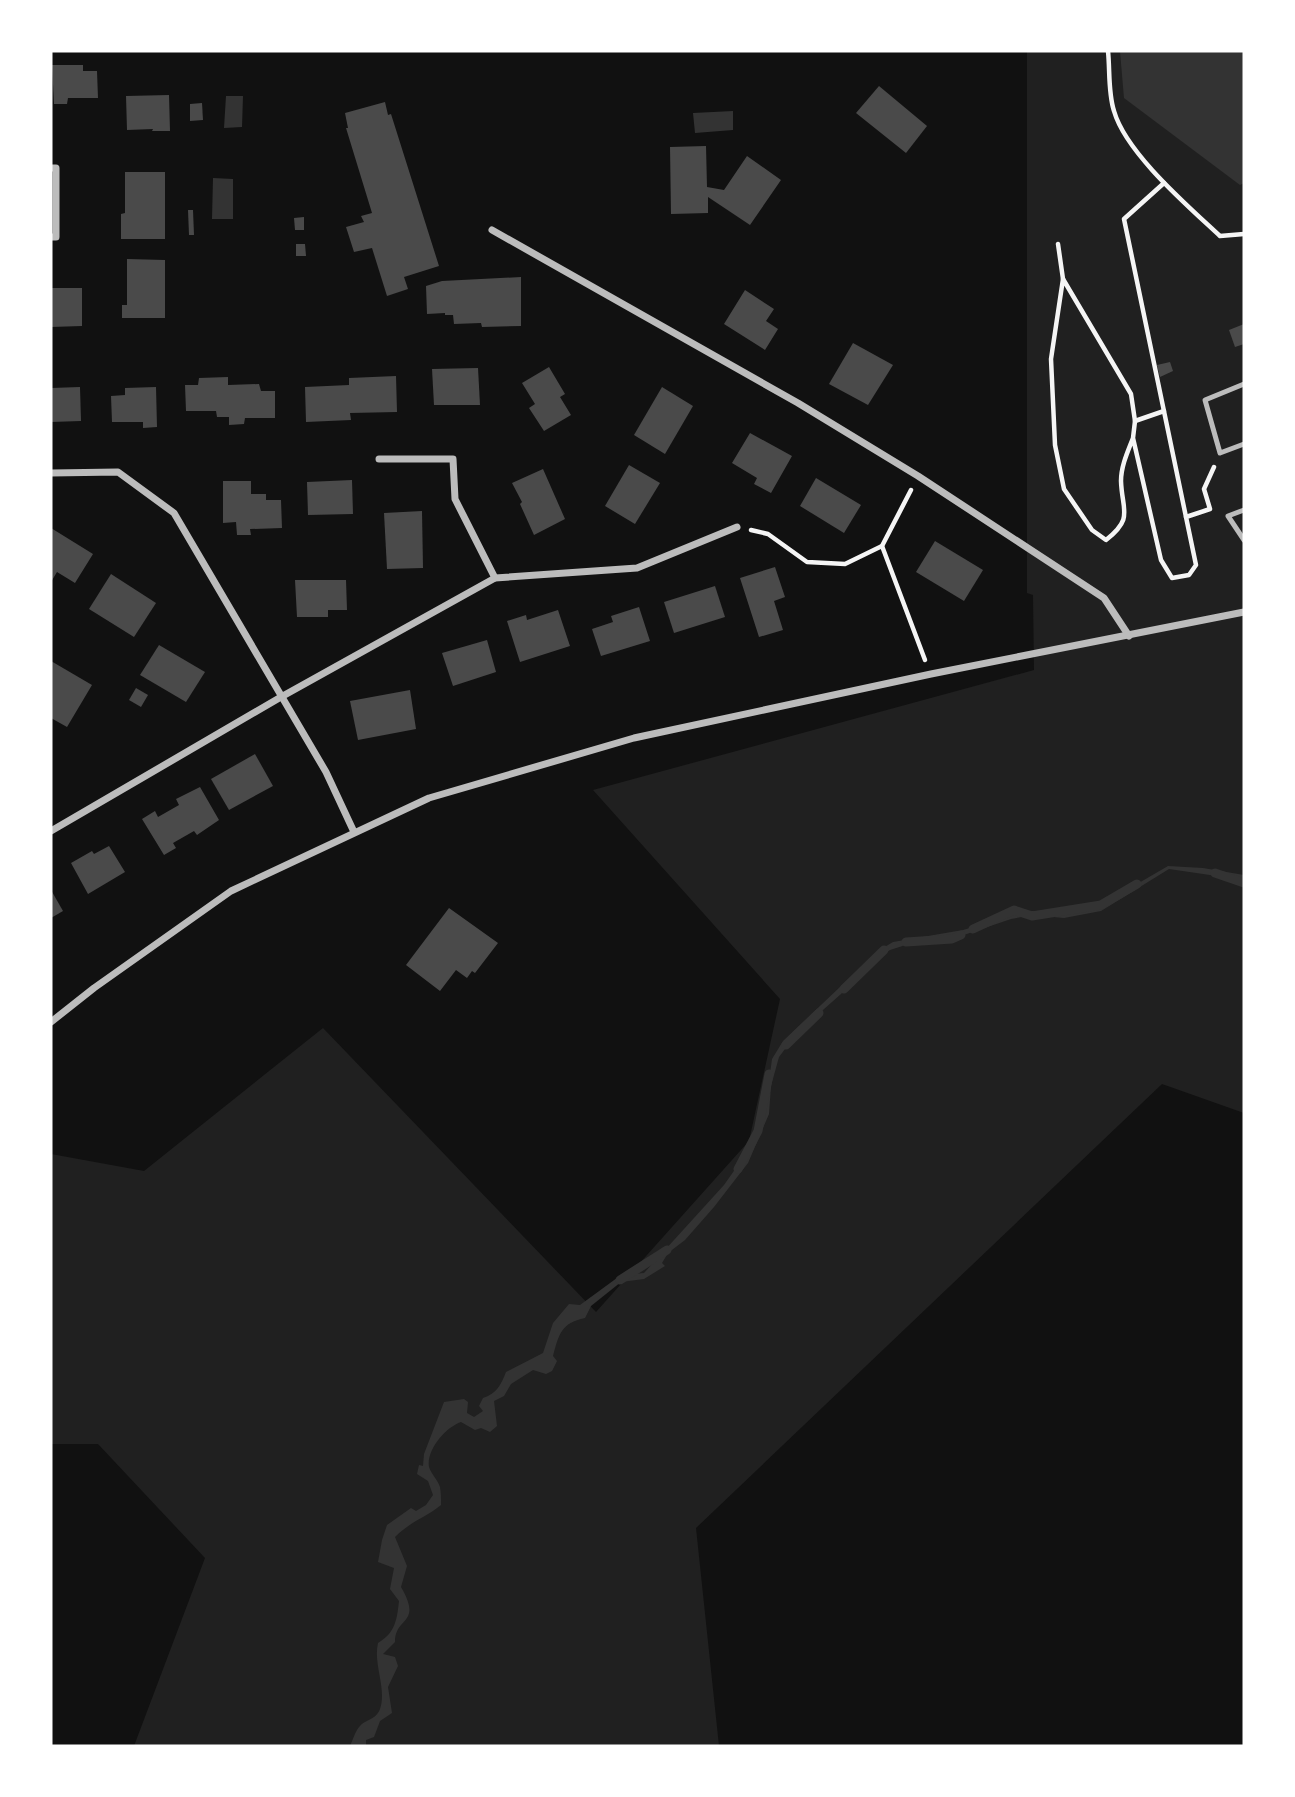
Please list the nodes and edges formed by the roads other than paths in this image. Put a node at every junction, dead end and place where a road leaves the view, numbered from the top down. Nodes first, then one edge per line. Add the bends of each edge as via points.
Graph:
1 (51, 168) edge
2 (492, 230) dead end
3 (51, 237) edge
4 (1244, 384) edge
5 (1244, 444) edge
6 (379, 459) dead end
7 (51, 473) edge
8 (1244, 510) edge
9 (737, 527) road end
10 (1244, 540) edge
11 (495, 578) junction
12 (1244, 612) edge
13 (1129, 636) junction
14 (281, 697) junction
15 (51, 831) edge
16 (354, 832) junction
17 (51, 1023) edge

1 - 3 street via 56,168 56,237
2 - 13 street via 798,402 918,477 1104,598
4 - 5 lane via 1205,400 1220,453
6 - 11 street via 453,459 455,499
7 - 14 street via 118,472 174,513
8 - 10 lane via 1228,516
9 - 11 street via 637,568
11 - 14 street
12 - 13 street
13 - 16 street via 634,738 429,799
14 - 15 street
14 - 16 street via 326,772
16 - 17 street via 230,891

